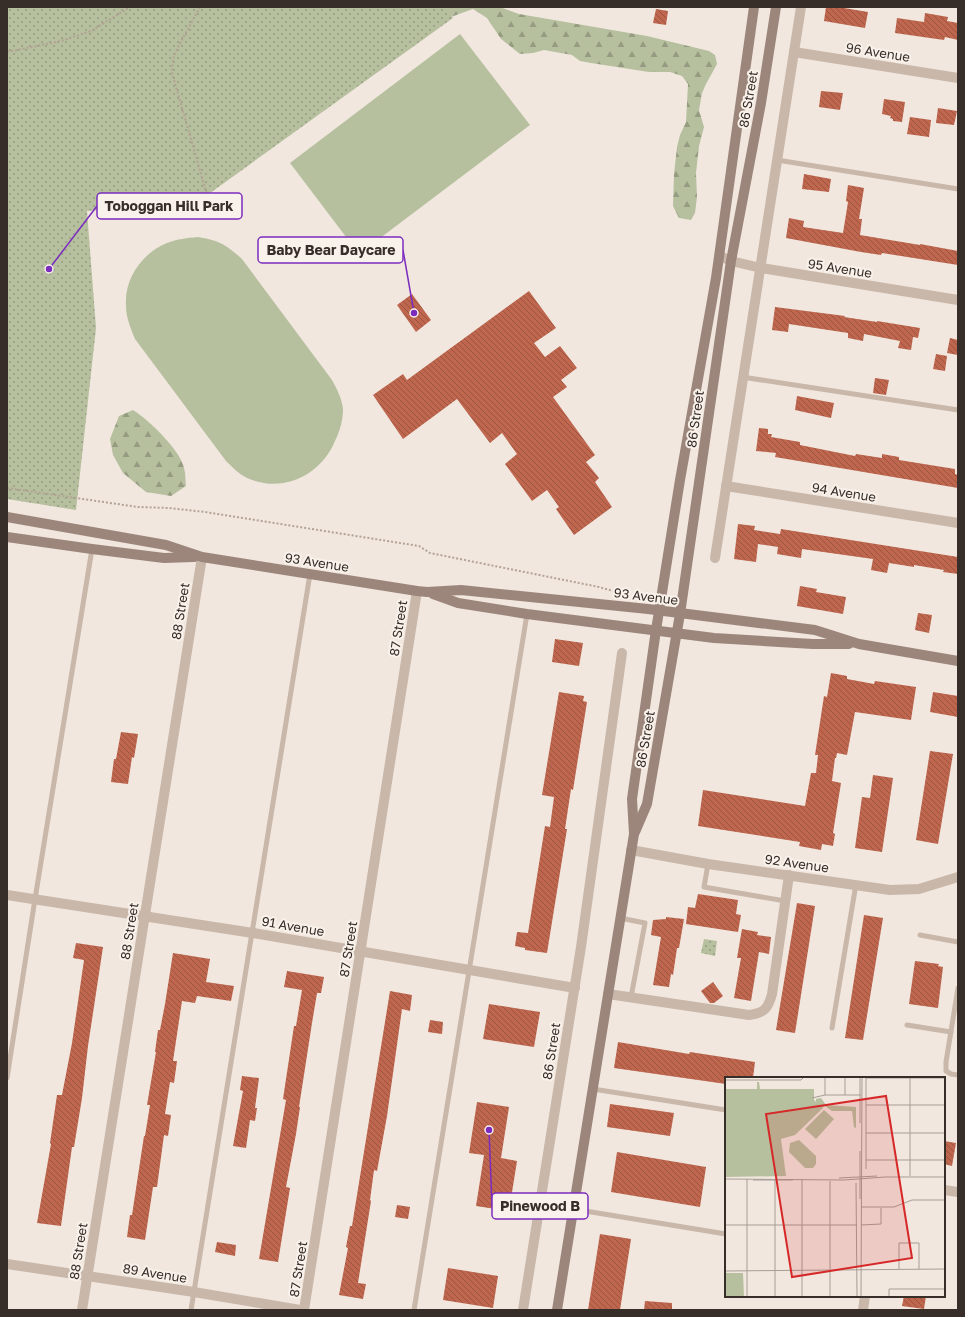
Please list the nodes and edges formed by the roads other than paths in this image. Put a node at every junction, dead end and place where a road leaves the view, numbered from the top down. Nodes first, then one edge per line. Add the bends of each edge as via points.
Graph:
1 (754, 7) edge
2 (776, 7) edge
3 (801, 7) edge
4 (794, 52) junction
5 (958, 78) edge
6 (777, 160) junction
7 (958, 188) edge
8 (720, 256) junction
9 (731, 261) junction
10 (761, 268) junction
11 (958, 300) edge
12 (742, 377) junction
13 (958, 410) edge
14 (726, 486) junction
15 (7, 517) edge
16 (958, 523) edge
17 (7, 537) edge
18 (92, 549) junction
19 (202, 557) junction
20 (715, 558) dead end
21 (310, 574) junction
22 (422, 592) junction
23 (659, 611) junction
24 (527, 614) junction
25 (680, 614) junction
26 (656, 630) junction
27 (676, 633) junction
28 (858, 644) junction
29 (622, 653) dead end
30 (958, 661) edge
31 (634, 834) junction
32 (631, 850) junction
33 (708, 864) junction
34 (789, 875) junction
35 (958, 877) edge
36 (856, 884) junction
37 (7, 894) edge
38 (35, 899) junction
39 (785, 901) junction
40 (144, 916) junction
41 (620, 918) junction
42 (252, 933) junction
43 (920, 936) dead end
44 (958, 942) edge
45 (361, 951) junction
46 (470, 970) junction
47 (575, 988) junction
48 (958, 988) edge
49 (608, 994) junction
50 (631, 997) junction
51 (907, 1025) dead end
52 (832, 1028) dead end
53 (951, 1032) junction
54 (958, 1075) edge
55 (7, 1078) edge
56 (592, 1088) junction
57 (725, 1110) edge
58 (945, 1190) edge
59 (958, 1192) edge
60 (573, 1209) junction
61 (725, 1234) edge
62 (7, 1264) edge
63 (87, 1276) junction
64 (194, 1292) junction
65 (865, 1297) edge
66 (82, 1310) edge
67 (191, 1310) edge
68 (300, 1310) edge
69 (304, 1310) edge
70 (414, 1310) edge
71 (523, 1310) edge
72 (557, 1310) edge
73 (863, 1310) edge

1 - 8 main road, 86 Street
2 - 9 main road, 86 Street
3 - 4 street
4 - 5 street, 96 Avenue
4 - 6 street
6 - 7 lane
6 - 10 street
8 - 9 street, 95 Avenue
8 - 23 main road, 86 Street
9 - 10 street, 95 Avenue
9 - 25 main road, 86 Street
10 - 11 street, 95 Avenue
10 - 12 street
12 - 13 lane
12 - 14 street
14 - 16 street, 94 Avenue
14 - 20 street
15 - 19 main road, 93 Avenue via 166,545
17 - 18 main road, 93 Avenue
18 - 19 main road, 93 Avenue via 164,558
18 - 38 lane
19 - 21 main road, 93 Avenue
19 - 40 street, 88 Street
21 - 22 main road, 93 Avenue
21 - 42 lane
22 - 23 main road, 93 Avenue via 460,590
22 - 24 main road, 93 Avenue via 458,603
22 - 45 street, 87 Street
23 - 25 main road, 93 Avenue
23 - 26 main road, 86 Street
24 - 26 main road, 93 Avenue
24 - 46 lane
25 - 27 main road, 86 Street
25 - 28 main road, 93 Avenue via 815,630
26 - 27 main road, 93 Avenue
26 - 31 main road, 86 Street via 632,799
27 - 28 main road, 93 Avenue via 813,644
27 - 31 main road, 86 Street via 647,804
28 - 30 main road, 93 Avenue
29 - 47 street, 86 Street
31 - 32 main road, 86 Street
32 - 33 street, 92 Avenue
32 - 41 main road, 86 Street
33 - 34 street, 92 Avenue
33 - 39 lane via 704,887
34 - 36 street, 92 Avenue
34 - 39 street
35 - 36 street, 92 Avenue via 906,890
36 - 52 lane
37 - 38 street, 91 Avenue
38 - 40 street, 91 Avenue
38 - 55 lane
39 - 50 street via 770,1004 758,1014 739,1014
40 - 42 street, 91 Avenue
40 - 63 street, 88 Street
41 - 49 main road, 86 Street
41 - 50 lane via 645,923
42 - 45 street, 91 Avenue
42 - 64 lane
43 - 44 lane
45 - 46 street, 91 Avenue
45 - 69 street, 87 Street
46 - 47 street, 91 Avenue
46 - 70 lane
47 - 71 street, 86 Street
48 - 53 lane
49 - 50 street
49 - 56 main road, 86 Street
51 - 53 lane
53 - 54 lane via 946,1071
56 - 57 lane
56 - 60 main road, 86 Street
58 - 59 street
60 - 61 lane
60 - 72 main road, 86 Street
62 - 63 street, 89 Avenue
63 - 64 street, 89 Avenue
63 - 66 street, 88 Street
64 - 67 lane
64 - 68 street, 89 Avenue
65 - 73 street

